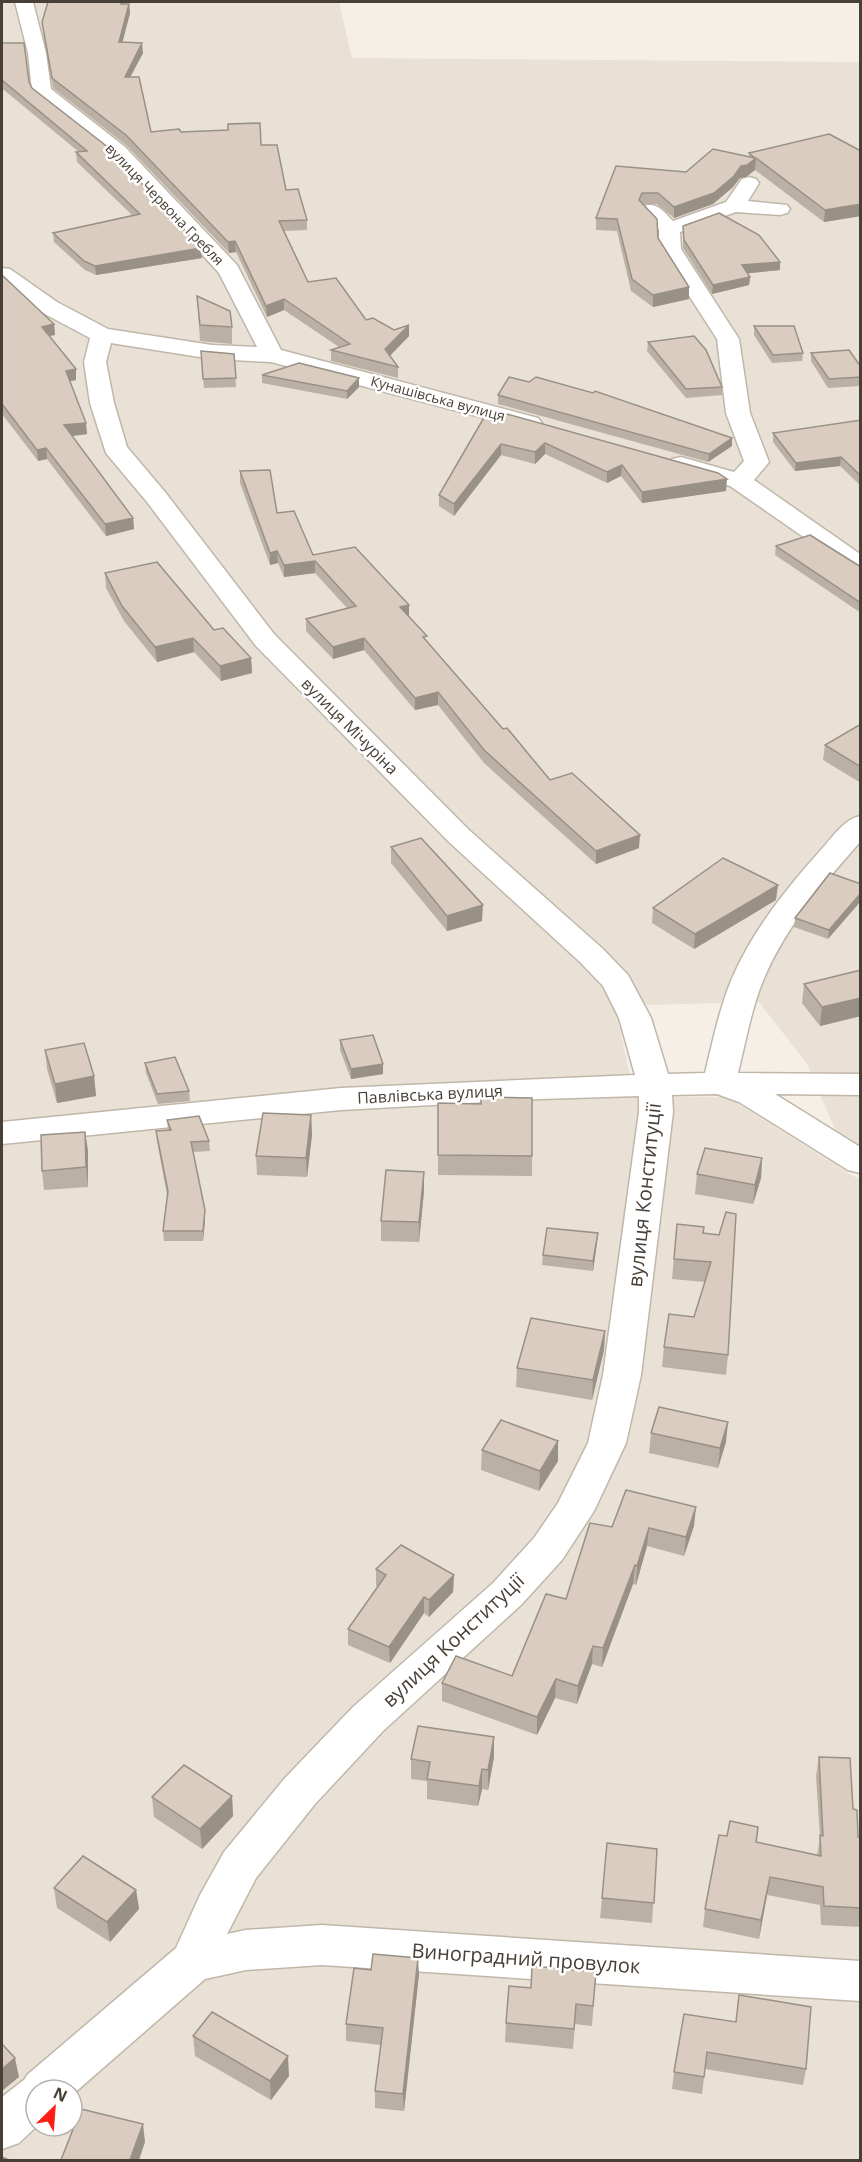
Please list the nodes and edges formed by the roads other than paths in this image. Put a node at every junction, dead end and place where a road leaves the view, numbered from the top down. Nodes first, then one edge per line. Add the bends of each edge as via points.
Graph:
1 (24, 2) edge
2 (749, 183) dead end
3 (734, 206) junction
4 (780, 209) dead end
5 (650, 210) edge
6 (669, 229) junction
7 (2, 274) edge
8 (102, 335) junction
9 (272, 355) junction
10 (556, 429) edge
11 (658, 458) edge
12 (739, 481) junction
13 (860, 565) edge
14 (861, 825) edge
15 (719, 1083) junction
16 (861, 1084) edge
17 (655, 1085) junction
18 (2, 1133) edge
19 (861, 1162) edge
20 (192, 1962) junction
21 (861, 1981) edge
22 (58, 2078) edge
23 (24, 2108) edge
24 (2, 2127) edge

1 - 9 street, вулиця Червона Гребля via 42,91 118,151 229,270
2 - 3 street
3 - 4 street
3 - 6 street
5 - 6 street
6 - 12 street via 670,249 728,339 738,413 757,462
7 - 8 street, Кунашівська вулиця via 49,307
8 - 9 street, Кунашівська вулиця via 212,352
8 - 17 street, вулиця Мічуріна via 95,362 115,448 265,640 459,836 617,982 635,1018
9 - 10 street, Кунашівська вулиця
11 - 12 street
12 - 13 street
14 - 15 street via 804,888 775,928 749,976
15 - 16 street, Павлівська вулиця
15 - 17 street, Павлівська вулиця
15 - 19 street via 751,1094
17 - 18 street, Павлівська вулиця via 341,1099
17 - 20 street, вулиця Конституції via 654,1134 622,1375 607,1443 586,1490 548,1549 507,1594 368,1719 300,1791 240,1865
20 - 21 street, Виноградний провулок via 246,1950 322,1945
20 - 22 street, вулиця Конституції
23 - 24 street

